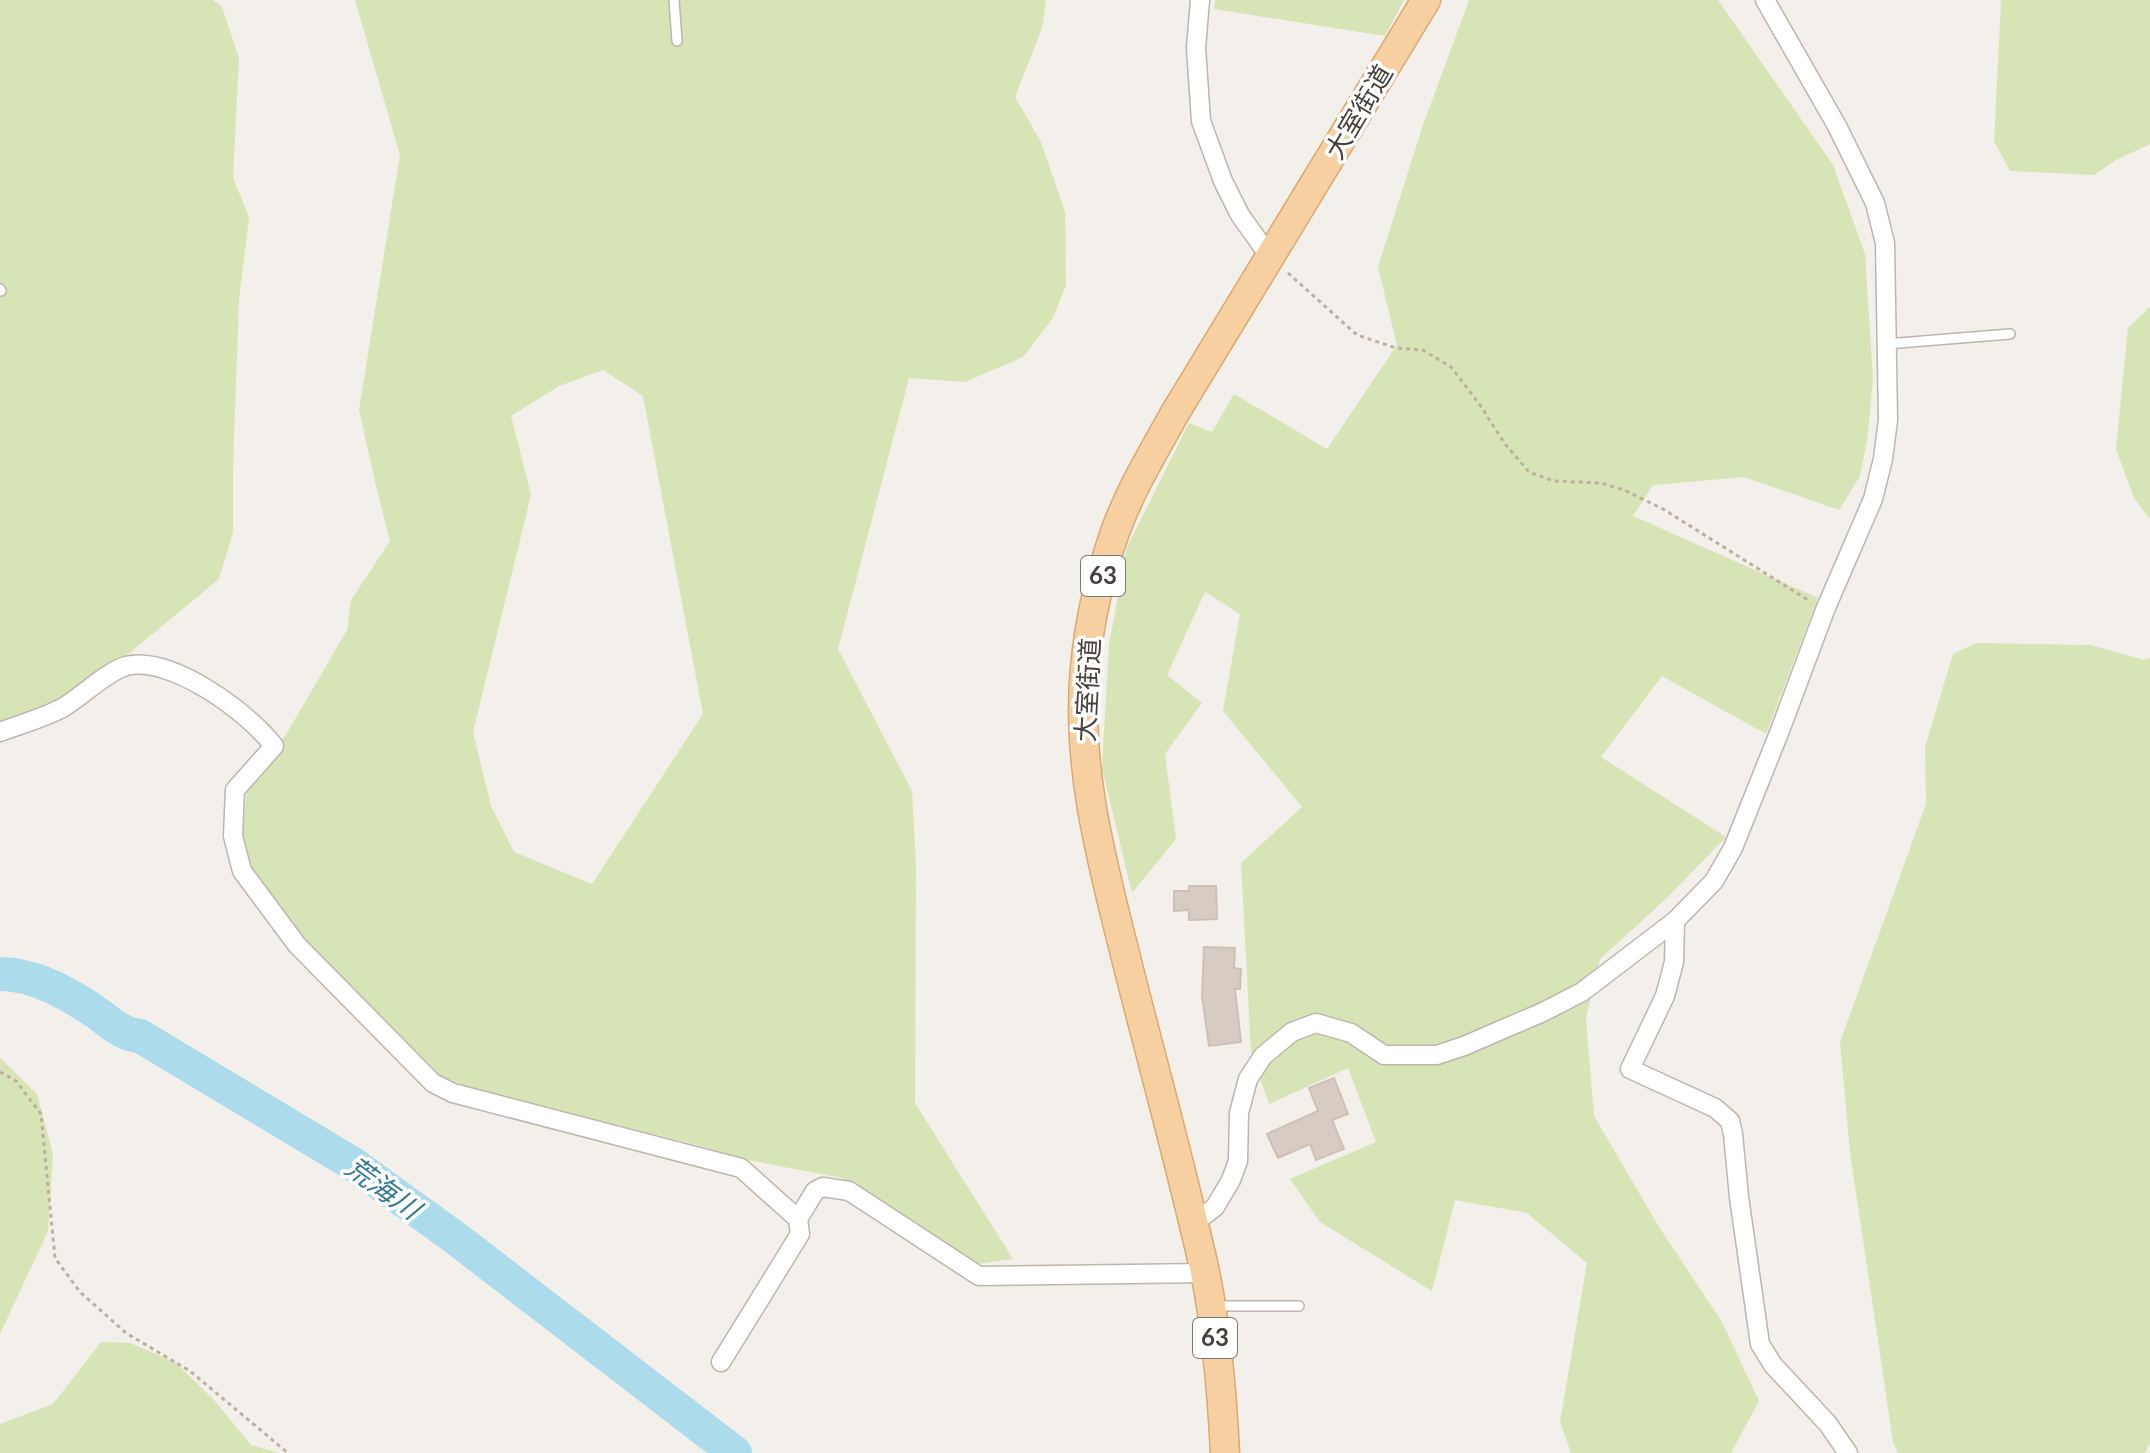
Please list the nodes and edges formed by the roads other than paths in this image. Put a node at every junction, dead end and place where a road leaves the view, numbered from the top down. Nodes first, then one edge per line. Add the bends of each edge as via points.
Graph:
1 (674, 0) edge
2 (1200, 0) edge
3 (1426, 0) edge
4 (1765, 0) edge
5 (677, 41) dead end
6 (1270, 257) junction
7 (2010, 334) dead end
8 (1885, 344) junction
9 (0, 732) edge
10 (1675, 921) junction
11 (798, 1219) junction
12 (1193, 1224) junction
13 (1205, 1273) junction
14 (1211, 1306) junction
15 (1299, 1306) dead end
16 (721, 1362) dead end
17 (1225, 1453) edge
18 (1848, 1453) edge

1 - 5 lane
2 - 6 street via 1196,48 1201,121 1240,215
3 - 6 main road, 大室街道 / 63
4 - 8 street via 1875,203 1885,243
6 - 12 main road, 大室街道 / 63 via 1137,483 1116,531 1085,666 1082,721 1088,790
7 - 8 lane
8 - 10 street via 1888,420 1873,499 1733,848 1714,881
9 - 11 street via 62,708 123,667 166,669 208,689 274,746 235,790 233,836 242,871 297,945 433,1083 453,1093 741,1168
10 - 12 street via 1582,992 1437,1055 1384,1055 1351,1033 1316,1023 1292,1032 1263,1056 1248,1079 1231,1180 1215,1207
10 - 18 street via 1674,962 1665,996 1630,1069 1715,1108 1730,1121 1760,1344
11 - 13 street via 823,1187 849,1191 979,1276
11 - 16 street via 800,1234
12 - 13 main road, 大室街道 / 63
13 - 14 main road, 大室街道 / 63
14 - 15 lane
14 - 17 main road, 大室街道 / 63

